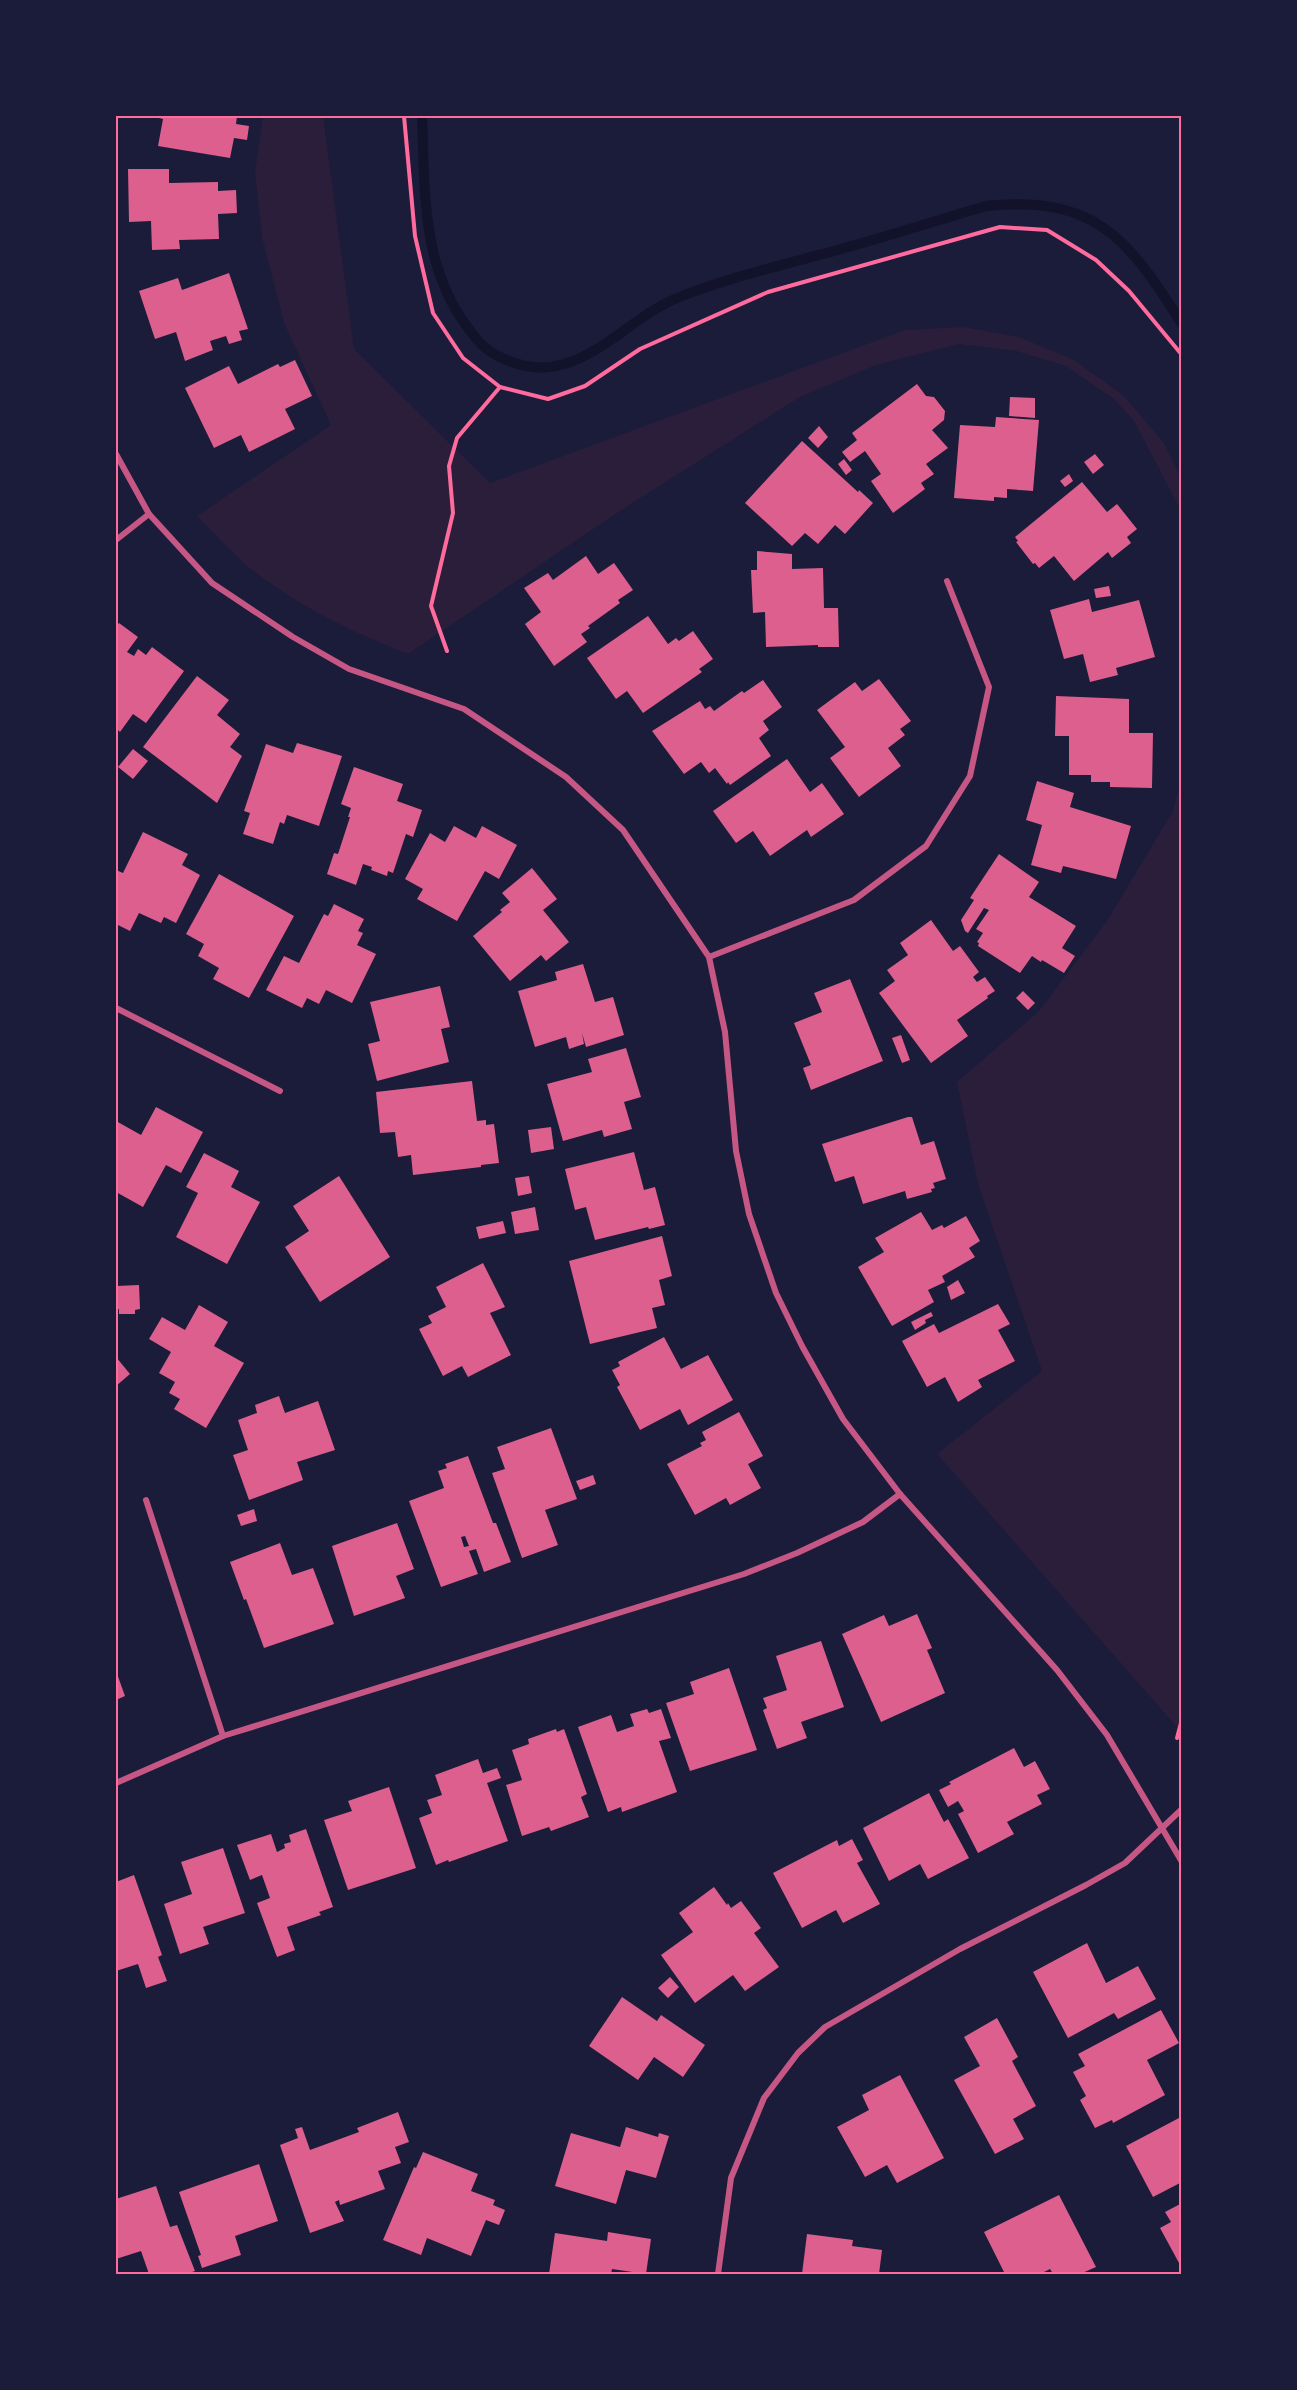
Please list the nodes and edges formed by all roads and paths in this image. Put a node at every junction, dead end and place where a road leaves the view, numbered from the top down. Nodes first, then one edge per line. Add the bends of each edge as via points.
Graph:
1 (405, 116) edge
2 (1182, 355) edge
3 (500, 387) junction
4 (116, 454) edge
5 (149, 514) junction
6 (116, 540) edge
7 (947, 581) dead end
8 (447, 651) dead end
9 (709, 957) junction
10 (116, 1008) edge
11 (280, 1091) dead end
12 (900, 1494) junction
13 (146, 1500) dead end
14 (1182, 1719) edge
15 (223, 1736) junction
16 (1177, 1738) dead end
17 (116, 1783) edge
18 (1182, 1809) edge
19 (1161, 1828) junction
20 (1182, 1862) edge
21 (718, 2274) edge

1 - 3 path via 415,236 433,313 463,358
2 - 3 path via 1129,291 1096,260 1047,230 1000,227 768,292 640,349 585,386 548,399
3 - 8 path via 457,438 449,466 453,513 431,606
4 - 5 street
5 - 6 street
5 - 9 street via 212,583 293,637 349,669 464,709 566,777 622,830
7 - 9 street via 989,687 970,776 926,846 854,900
9 - 12 street via 725,1032 738,1161 749,1215 776,1293 843,1419
10 - 11 street
12 - 15 street via 863,1522 744,1574
12 - 19 street via 1064,1680 1107,1735
13 - 15 street
14 - 16 path
15 - 17 street
18 - 19 street
19 - 20 street
19 - 21 street via 1125,1863 960,1948 825,2027 798,2053 765,2098 731,2178

